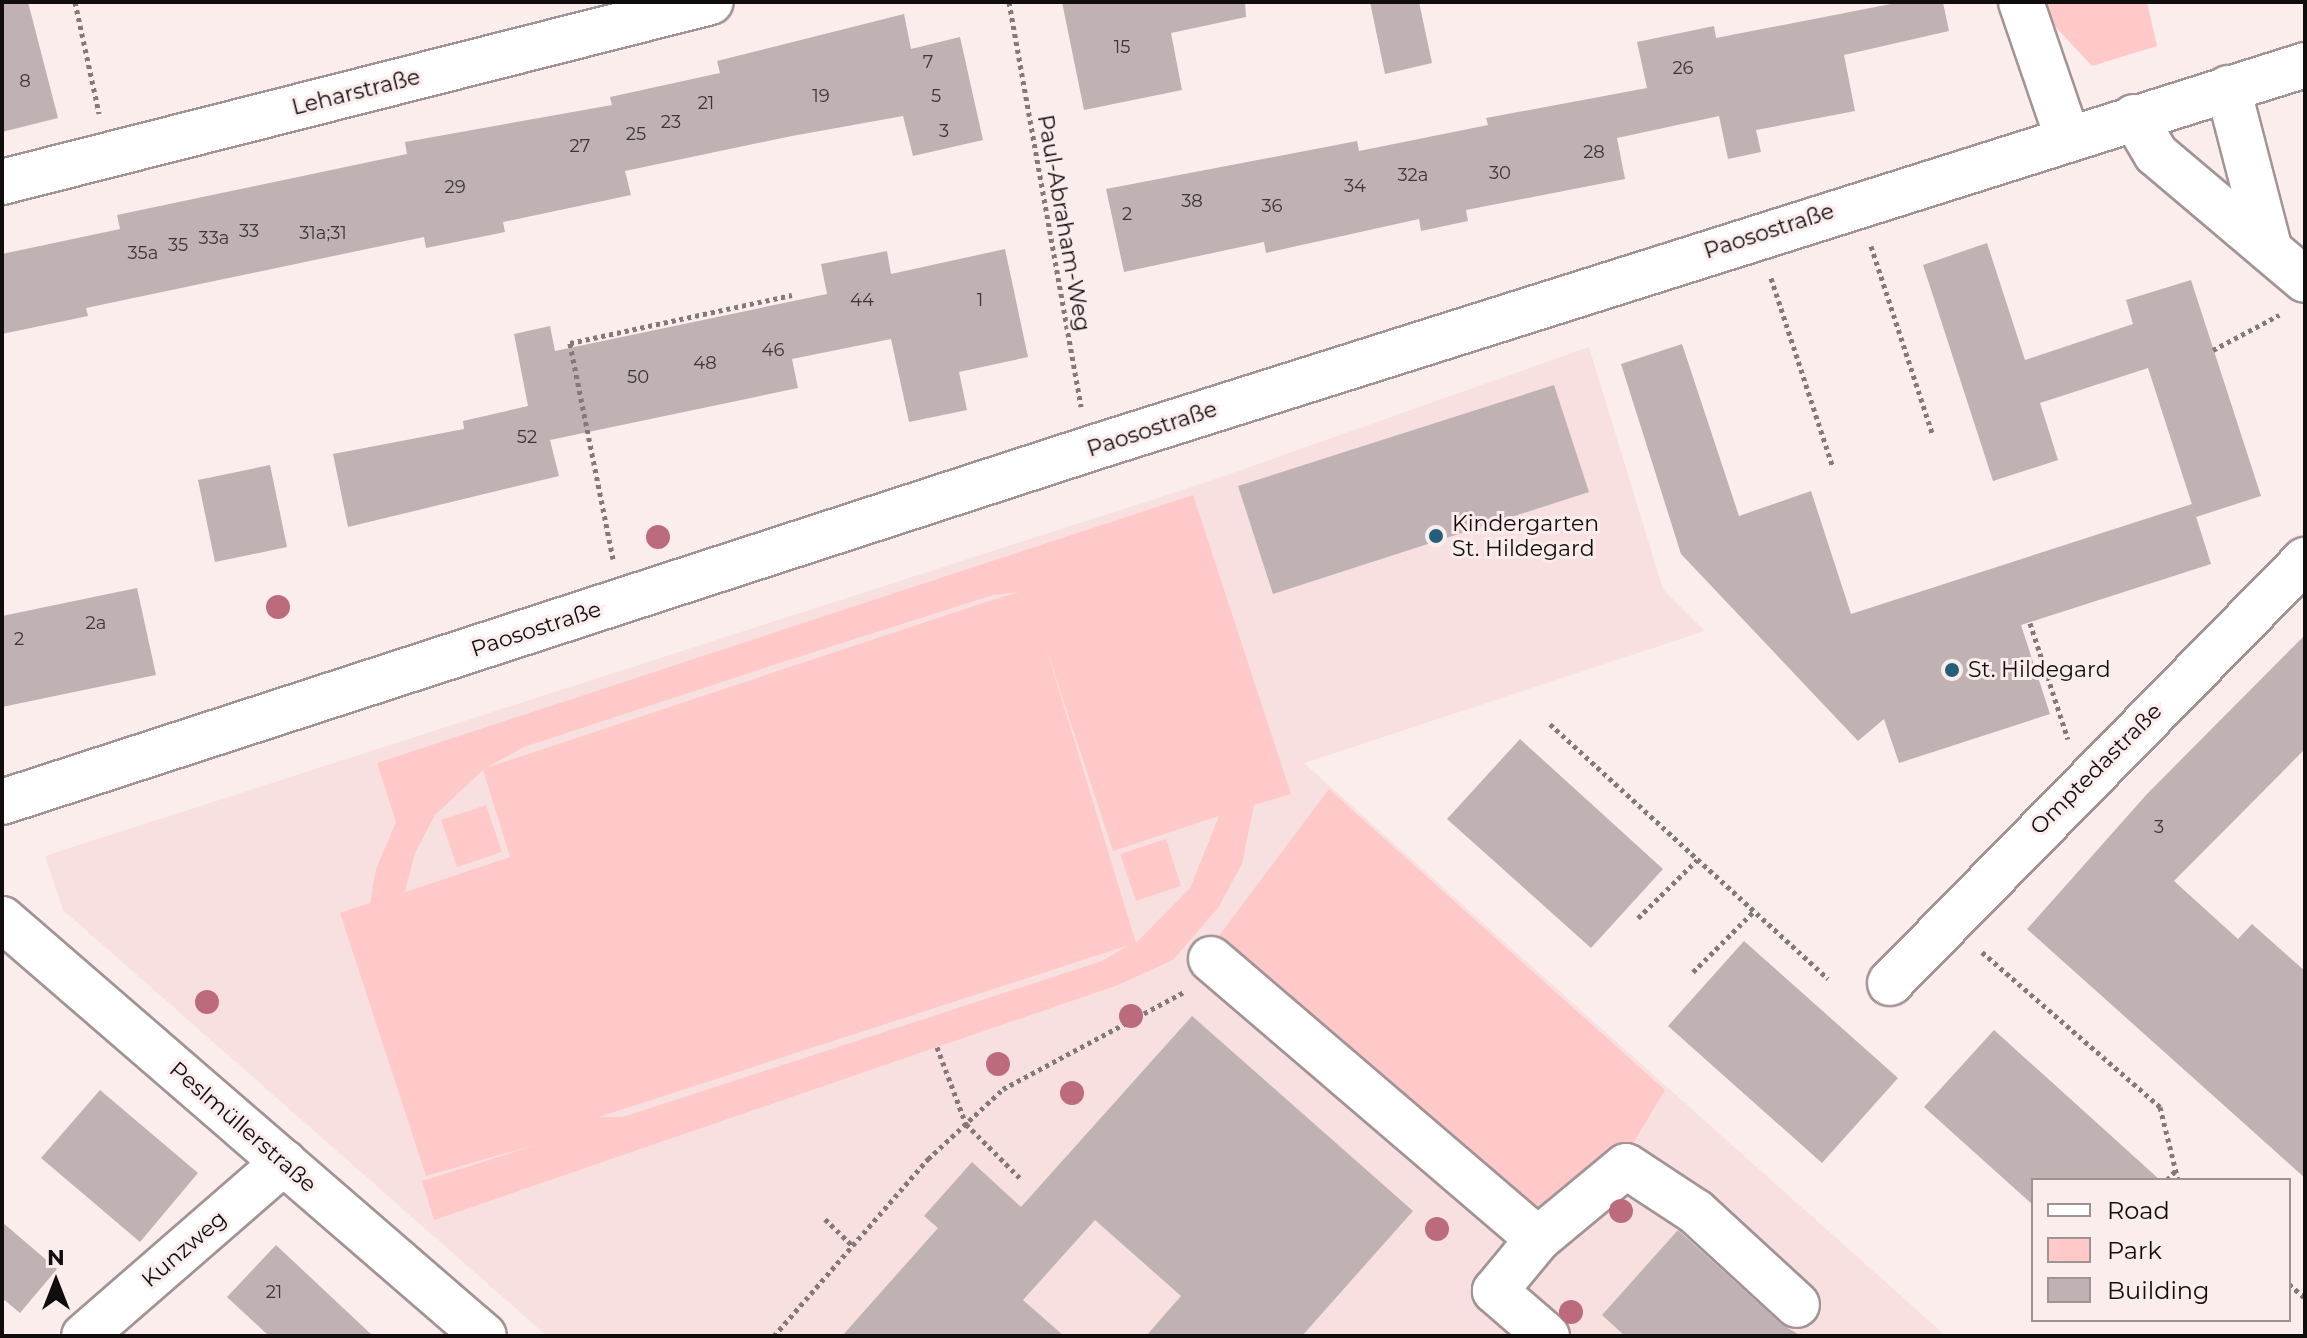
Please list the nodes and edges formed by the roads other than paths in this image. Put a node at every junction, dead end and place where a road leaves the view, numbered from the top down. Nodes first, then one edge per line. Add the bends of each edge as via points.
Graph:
1 (711, 2) edge
2 (2021, 2) edge
3 (2305, 65) edge
4 (2228, 88) junction
5 (2134, 117) junction
6 (2067, 136) junction
7 (2, 182) edge
8 (2270, 250) junction
9 (2293, 297) edge
10 (2305, 560) edge
11 (2, 802) edge
12 (2, 919) edge
13 (1218, 966) road end
14 (1890, 983) dead end
15 (284, 1162) junction
16 (1538, 1239) junction
17 (1797, 1305) dead end
18 (84, 1336) edge
19 (484, 1336) edge
20 (1547, 1336) edge

1 - 7 street, Leharstraße
2 - 6 street
3 - 4 street, Paosostraße
4 - 5 street, Paosostraße
4 - 8 street
5 - 6 street, Paosostraße
5 - 8 street via 2156,154
6 - 11 street, Paosostraße
8 - 9 street
10 - 14 street, Omptedastraße
12 - 15 street, Peslmüllerstraße
13 - 16 street
15 - 18 street, Kunzweg
15 - 19 street, Peslmüllerstraße
16 - 17 street via 1626,1166 1696,1212
16 - 20 street via 1495,1291

